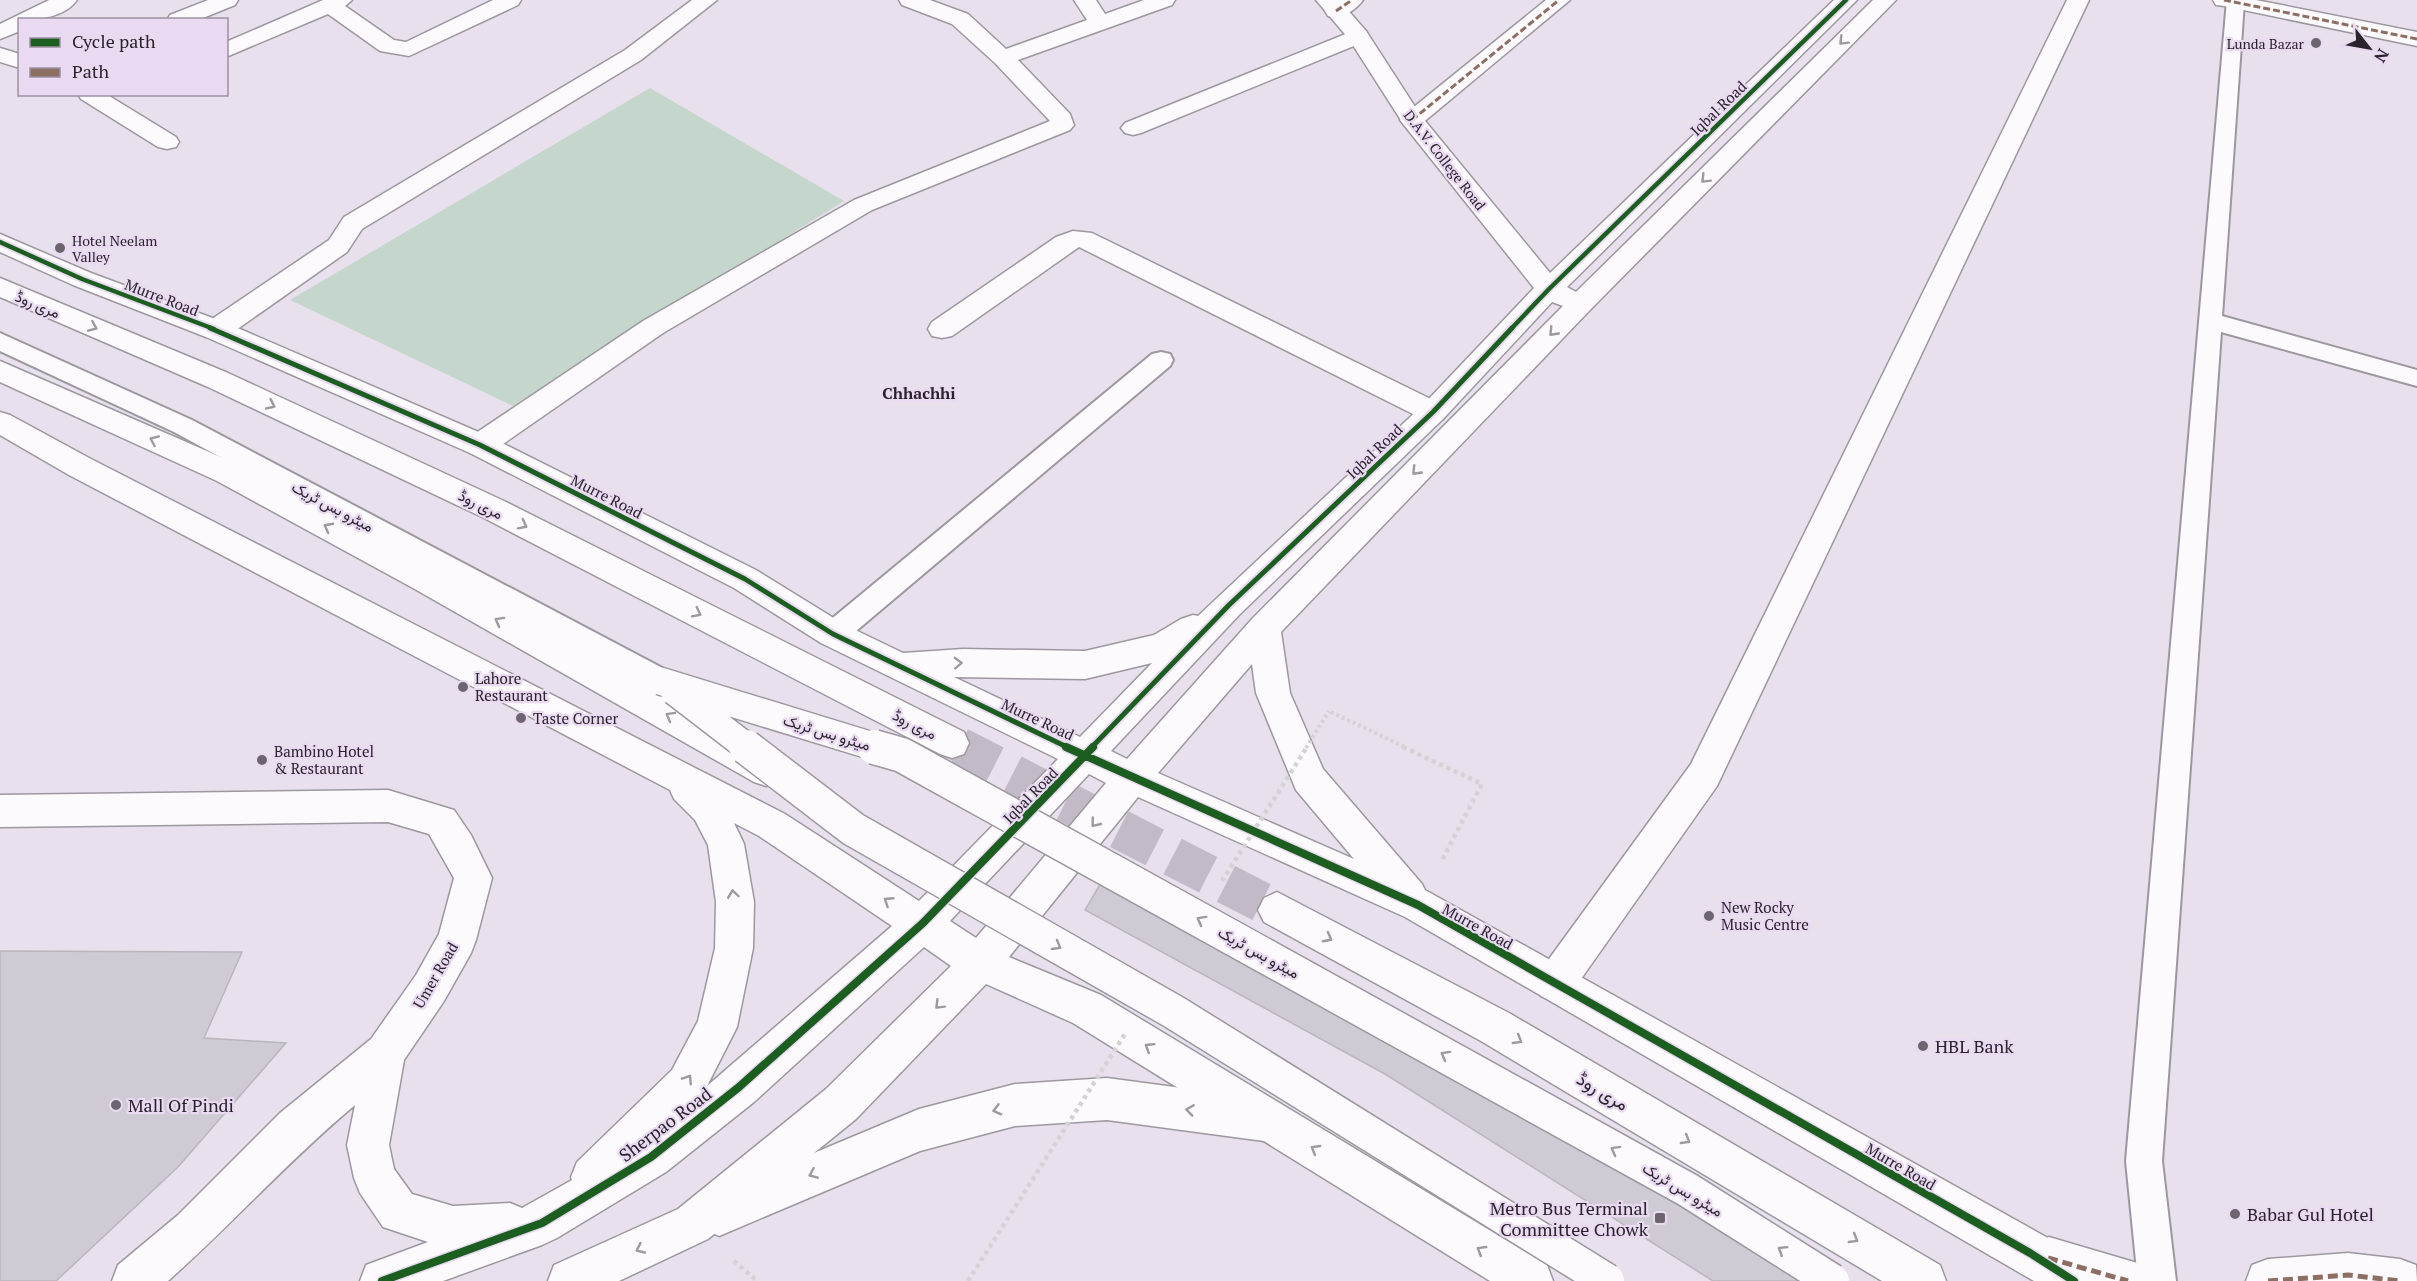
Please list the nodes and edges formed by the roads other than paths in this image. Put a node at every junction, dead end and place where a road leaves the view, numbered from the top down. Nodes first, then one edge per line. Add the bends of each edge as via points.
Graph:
1 (66, 0) edge
2 (227, 0) edge
3 (510, 0) edge
4 (706, 0) edge
5 (912, 0) edge
6 (1085, 0) edge
7 (1164, 0) edge
8 (1559, 0) edge
9 (1846, 0) edge
10 (1885, 0) edge
11 (2078, 0) edge
12 (2232, 1) edge
13 (335, 2) edge
14 (1338, 4) edge
15 (30, 18) edge
16 (183, 18) edge
17 (1100, 23) junction
18 (18, 24) edge
19 (0, 32) edge
20 (1358, 36) junction
21 (2417, 39) edge
22 (228, 49) edge
23 (0, 55) edge
24 (1003, 58) junction
25 (18, 60) edge
26 (106, 98) edge
27 (1412, 120) junction
28 (1133, 128) dead end
29 (168, 142) dead end
30 (0, 242) edge
31 (0, 288) edge
32 (1549, 289) junction
33 (1579, 305) junction
34 (2210, 321) junction
35 (942, 329) dead end
36 (216, 330) junction
37 (0, 341) edge
38 (1161, 360) dead end
39 (0, 371) edge
40 (2417, 378) edge
41 (1433, 412) junction
42 (0, 422) edge
43 (480, 445) junction
44 (1229, 605) junction
45 (1264, 628) junction
46 (833, 634) junction
47 (900, 667) junction
48 (660, 681) junction
49 (952, 742) tunnel mouth
50 (1084, 755) junction
51 (673, 774) junction
52 (1132, 778) junction
53 (0, 811) edge
54 (849, 817) dead end
55 (1418, 905) junction
56 (1277, 910) tunnel mouth
57 (923, 923) junction
58 (980, 963) junction
59 (1555, 983) junction
60 (1198, 1022) dead end
61 (385, 1053) junction
62 (1269, 1120) junction
63 (542, 1223) junction
64 (693, 1224) junction
65 (2030, 1253) junction
66 (134, 1281) edge
67 (382, 1281) edge
68 (570, 1281) edge
69 (1531, 1281) edge
70 (1607, 1281) edge
71 (1625, 1281) edge
72 (1832, 1281) edge
73 (1924, 1281) edge
74 (2074, 1281) edge
75 (2128, 1281) edge
76 (2157, 1281) edge
77 (2268, 1281) edge
78 (2400, 1281) edge

1 - 15 street
2 - 16 street
3 - 13 street via 409,49 388,46
4 - 36 street via 633,55 352,223 338,246
5 - 24 street via 960,18
6 - 17 street
7 - 17 street
8 - 27 street
9 - 32 street, Iqbal Road
10 -> 33 street
11 - 59 street via 1704,775
12 - 21 street
12 - 34 lane
13 - 22 street
14 - 20 street, D.A.V. College Road
17 - 24 street
18 - 19 street
20 - 27 street, D.A.V. College Road
20 - 28 street
23 - 25 street
24 - 43 street via 1062,119 1062,125 863,205 653,327
26 - 29 street
27 - 32 street, D.A.V. College Road
30 - 36 street, Murre Road via 82,279
31 -> 49 street, مری روڈ via 218,380 482,504
32 - 33 street, D.A.V. College Road
32 - 41 street, Iqbal Road
33 -> 45 street
34 - 40 lane
34 - 76 lane via 2144,1161
35 - 41 street via 1065,243 1083,239
36 - 43 street, Murre Road
37 - 48 lane, میٹرو بس ٹریک via 183,426
38 - 46 lane
54 -> 39 street via 228,473
41 - 44 street, Iqbal Road
42 - 51 street
43 - 46 street, Murre Road via 745,579
47 -> 44 street via 963,663 1085,665 1162,647
44 - 50 street, Iqbal Road
45 - 52 street
45 - 55 street via 1273,693 1309,779
46 - 47 street, Murre Road
47 - 50 street, Murre Road
48 -> 70 lane, میٹرو بس ٹریک, bridge via 853,829 1174,1012
72 -> 48 lane, میٹرو بس ٹریک, bridge via 1688,1190 902,754
50 - 52 street, Murre Road
50 - 57 street, Iqbal Road
57 -> 51 street via 772,825
63 -> 51 street via 686,1084 717,1027 734,948 735,902 726,844 708,809
52 - 55 street, Murre Road
52 -> 58 street
53 - 61 street, Umer Road via 388,807 441,821 473,878 457,940 430,988
55 - 59 street, Murre Road
56 -> 73 street, مری روڈ via 1495,1027
57 - 58 street
57 - 63 street, Sherpao Road via 739,1087 651,1157
62 -> 58 street via 1087,1009
58 -> 64 street via 841,1104
59 - 65 street, Murre Road
60 - 71 street
61 - 63 street via 368,1145 375,1178 398,1212 453,1228
61 - 66 street, Umer Road via 295,1128 193,1230
62 -> 64 street via 1107,1099 1015,1105 920,1130
69 -> 62 street
63 - 67 street, Sherpao Road
64 -> 68 street
65 - 74 street, Murre Road
65 - 75 street
77 - 78 street via 2348,1275

